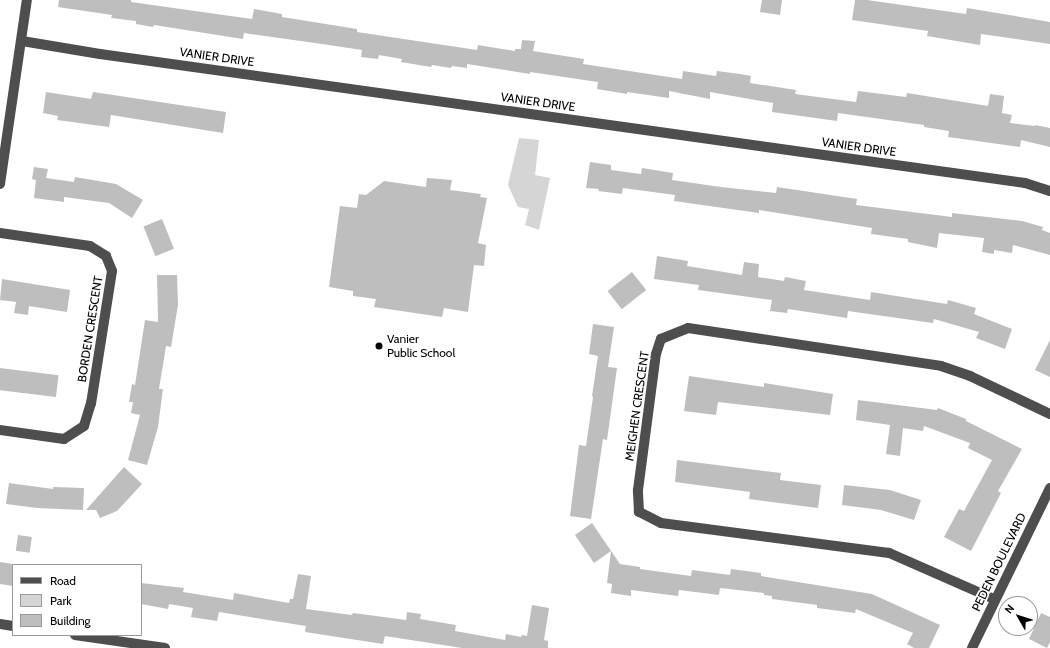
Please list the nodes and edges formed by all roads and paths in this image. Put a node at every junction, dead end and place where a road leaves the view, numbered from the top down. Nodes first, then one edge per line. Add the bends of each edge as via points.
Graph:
1 (27, 0) edge
2 (22, 41) junction
3 (0, 184) edge
4 (1050, 191) edge
5 (0, 233) edge
6 (1050, 414) edge
7 (0, 430) edge
8 (1050, 488) edge
9 (994, 599) junction
10 (0, 624) edge
11 (12, 626) edge
12 (81, 636) edge
13 (165, 648) edge
14 (972, 648) edge

1 - 2 street
2 - 3 street
2 - 4 street, VANIER DRIVE via 1025,183
5 - 7 street, BORDEN CRESCENT via 90,246 106,256 112,271 91,403 84,426 64,439
6 - 9 street, MEIGHEN CRESCENT via 970,376 934,365 688,328 661,339 656,354 638,490 639,512 661,524 889,553
8 - 9 street, PEDEN BOULEVARD
9 - 14 street, PEDEN BOULEVARD
10 - 11 street
12 - 13 street

